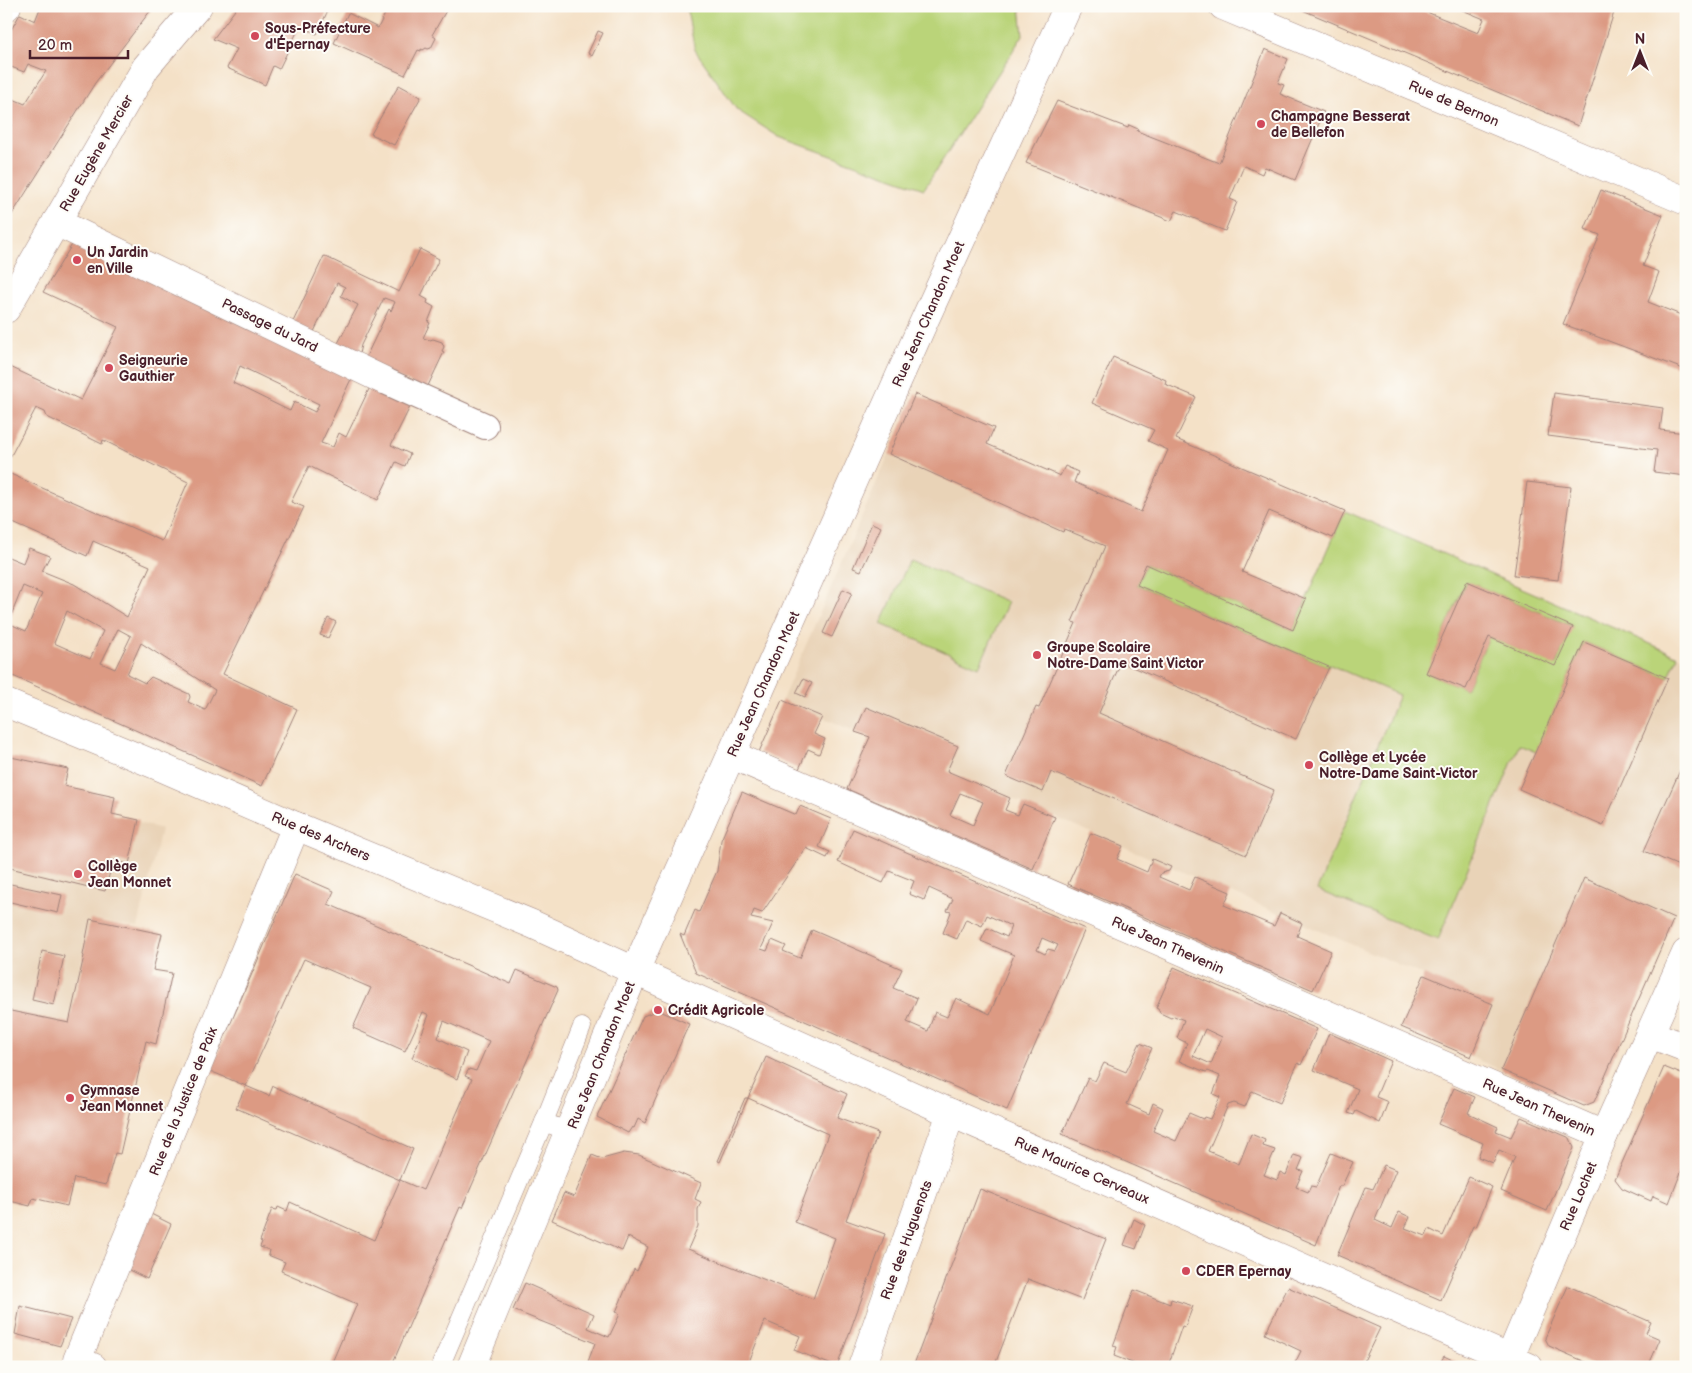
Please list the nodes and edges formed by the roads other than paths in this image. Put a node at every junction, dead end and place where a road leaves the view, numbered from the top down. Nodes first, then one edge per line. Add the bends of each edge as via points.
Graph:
1 (198, 6) edge
2 (1068, 6) edge
3 (1223, 6) edge
4 (1686, 201) edge
5 (56, 222) junction
6 (6, 309) edge
7 (383, 380) joint
8 (485, 426) dead end
9 (6, 703) edge
10 (732, 755) junction
11 (296, 826) junction
12 (1686, 953) edge
13 (635, 971) junction
14 (582, 1027) dead end
15 (1650, 1034) junction
16 (1686, 1048) edge
17 (951, 1113) junction
18 (556, 1127) junction
19 (1604, 1135) junction
20 (1515, 1364) edge
21 (93, 1367) edge
22 (440, 1367) edge
23 (471, 1367) edge
24 (862, 1367) edge

1 - 5 street, Rue Eugène Mercier via 146,67
2 - 10 street, Rue Jean Chandon Moet
3 - 4 street, Rue de Bernon
5 - 6 street, Rue Eugène Mercier
5 - 7 street, Passage du Jard
7 - 8 street, Passage du Jard
9 - 11 street, Rue des Archers
10 - 13 street, Rue Jean Chandon Moet
10 - 19 street, Rue Jean Thevenin
11 - 13 street, Rue des Archers via 532,924
11 - 21 street, Rue de la Justice de Paix via 77,1360
12 - 15 street, Rue Lochet
13 - 17 street, Rue Maurice Cerveaux
13 - 18 street, Rue Jean Chandon Moet
14 - 18 lane
15 - 16 street
15 - 19 street, Rue Lochet
17 - 20 street, Rue Maurice Cerveaux
17 - 24 street, Rue des Huguenots
18 - 22 lane
18 - 23 street, Rue Jean Chandon Moet
19 - 20 street, Rue Lochet

